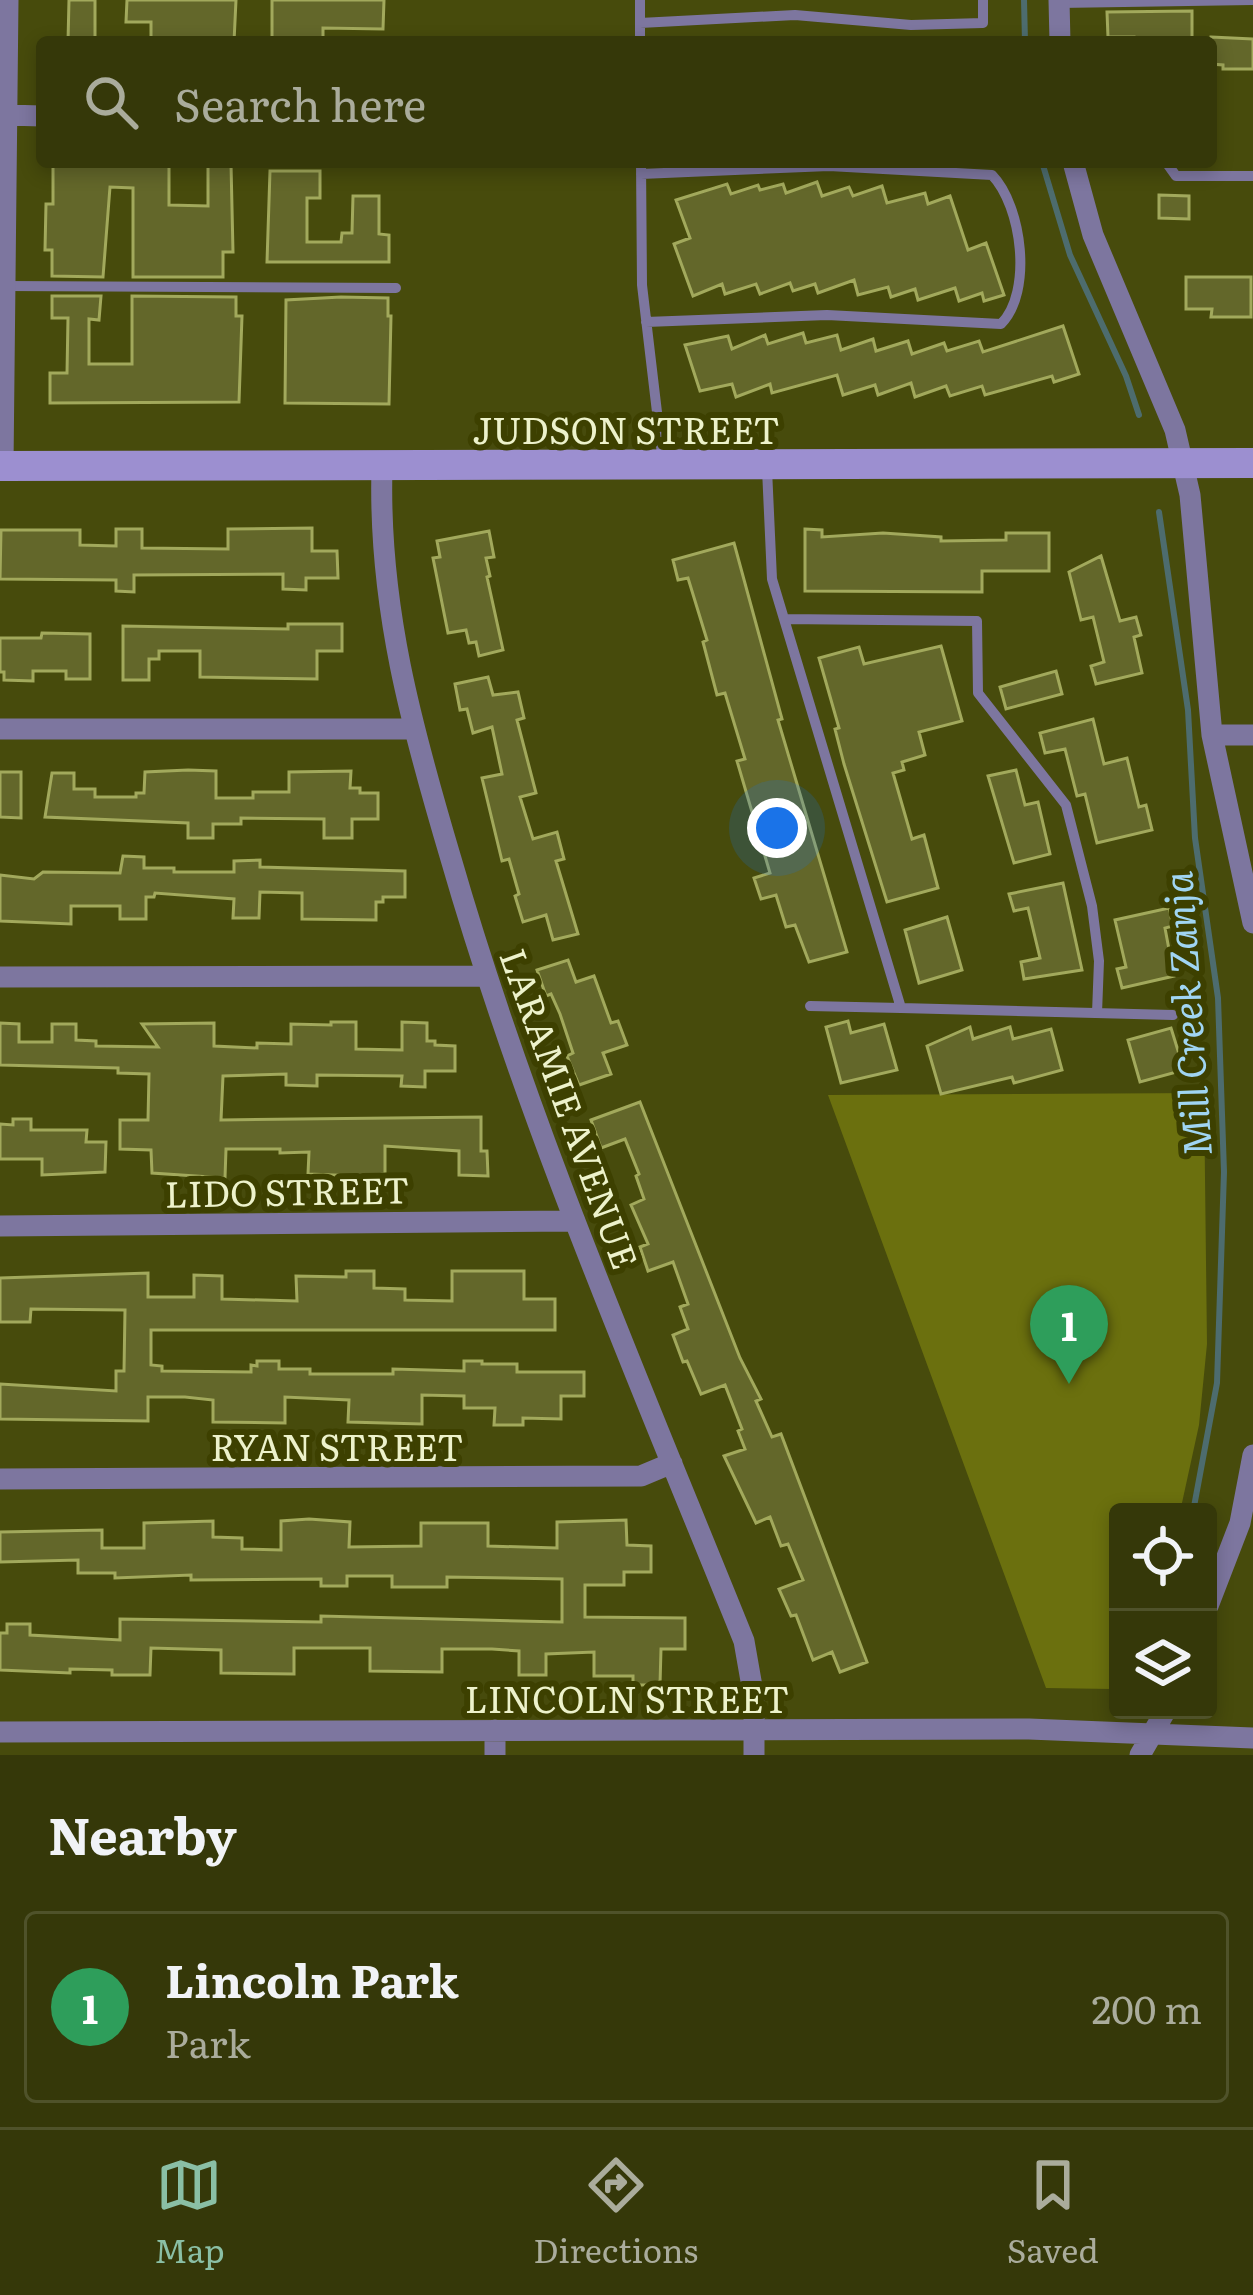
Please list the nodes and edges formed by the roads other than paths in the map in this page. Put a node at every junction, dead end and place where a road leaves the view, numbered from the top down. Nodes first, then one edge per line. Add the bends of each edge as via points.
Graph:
1 (8, 0) edge
2 (640, 0) edge
3 (983, 0) edge
4 (1253, 0) edge
5 (1059, 1) edge
6 (640, 23) junction
7 (640, 36) edge
8 (1060, 36) edge
9 (6, 116) junction
10 (36, 116) edge
11 (641, 168) edge
12 (865, 168) edge
13 (1074, 168) edge
14 (1170, 168) edge
15 (3, 176) edge
16 (1253, 176) edge
17 (3, 221) edge
18 (4, 286) junction
19 (396, 288) dead end
20 (646, 322) junction
21 (1183, 463) junction
22 (1253, 464) edge
23 (2, 466) edge
24 (767, 466) junction
25 (663, 467) junction
26 (382, 468) junction
27 (784, 619) junction
28 (0, 729) edge
29 (412, 729) junction
30 (1212, 735) junction
31 (1253, 735) edge
32 (1253, 923) edge
33 (484, 976) junction
34 (0, 977) edge
35 (810, 1006) dead end
36 (901, 1008) junction
37 (1097, 1013) junction
38 (1173, 1015) dead end
39 (575, 1220) junction
40 (0, 1226) edge
41 (1253, 1455) edge
42 (672, 1463) junction
43 (0, 1479) edge
44 (1251, 1493) edge
45 (1217, 1582) edge
46 (1161, 1719) edge
47 (495, 1730) junction
48 (754, 1730) junction
49 (245, 1731) junction
50 (1155, 1731) junction
51 (0, 1732) edge
52 (1253, 1738) edge
53 (244, 1755) edge
54 (495, 1755) edge
55 (754, 1755) edge
56 (1140, 1755) edge

1 - 9 street
2 - 6 lane
3 - 6 lane via 982,23 795,15
4 - 5 lane
5 - 8 street
6 - 7 lane
9 - 10 street
9 - 15 street
11 - 20 lane
12 - 20 lane via 992,175 1005,189 1022,256 1014,311 1001,324 827,315
13 - 21 street
14 - 16 lane via 1176,176
15 - 17 street
17 - 18 street
18 - 19 lane
18 - 23 street
20 - 25 lane
21 - 22 main road, JUDSON STREET
21 - 24 main road, JUDSON STREET
21 - 30 street
23 - 26 main road, JUDSON STREET
24 - 25 main road, JUDSON STREET
24 - 27 lane via 772,578
25 - 26 main road, JUDSON STREET
26 - 29 street, LARAMIE AVENUE via 384,578
27 - 36 lane
27 - 37 lane via 977,621 978,693 1066,806 1092,906
28 - 29 street
29 - 33 street, LARAMIE AVENUE
30 - 31 street
30 - 32 street
33 - 34 street
33 - 39 street, LARAMIE AVENUE
35 - 36 lane
36 - 37 lane
37 - 38 lane
39 - 40 street, LIDO STREET
39 - 42 street, LARAMIE AVENUE
41 - 44 street
42 - 43 street, RYAN STREET via 641,1476
42 - 48 street, LARAMIE AVENUE via 744,1641
44 - 45 street
46 - 50 street
47 - 48 street, LINCOLN STREET
47 - 49 street, LINCOLN STREET
47 - 54 street
48 - 50 street, LINCOLN STREET
48 - 55 street, LARAMIE AVENUE
49 - 51 street, LINCOLN STREET
49 - 53 street
50 - 52 street, LINCOLN STREET
50 - 56 street

